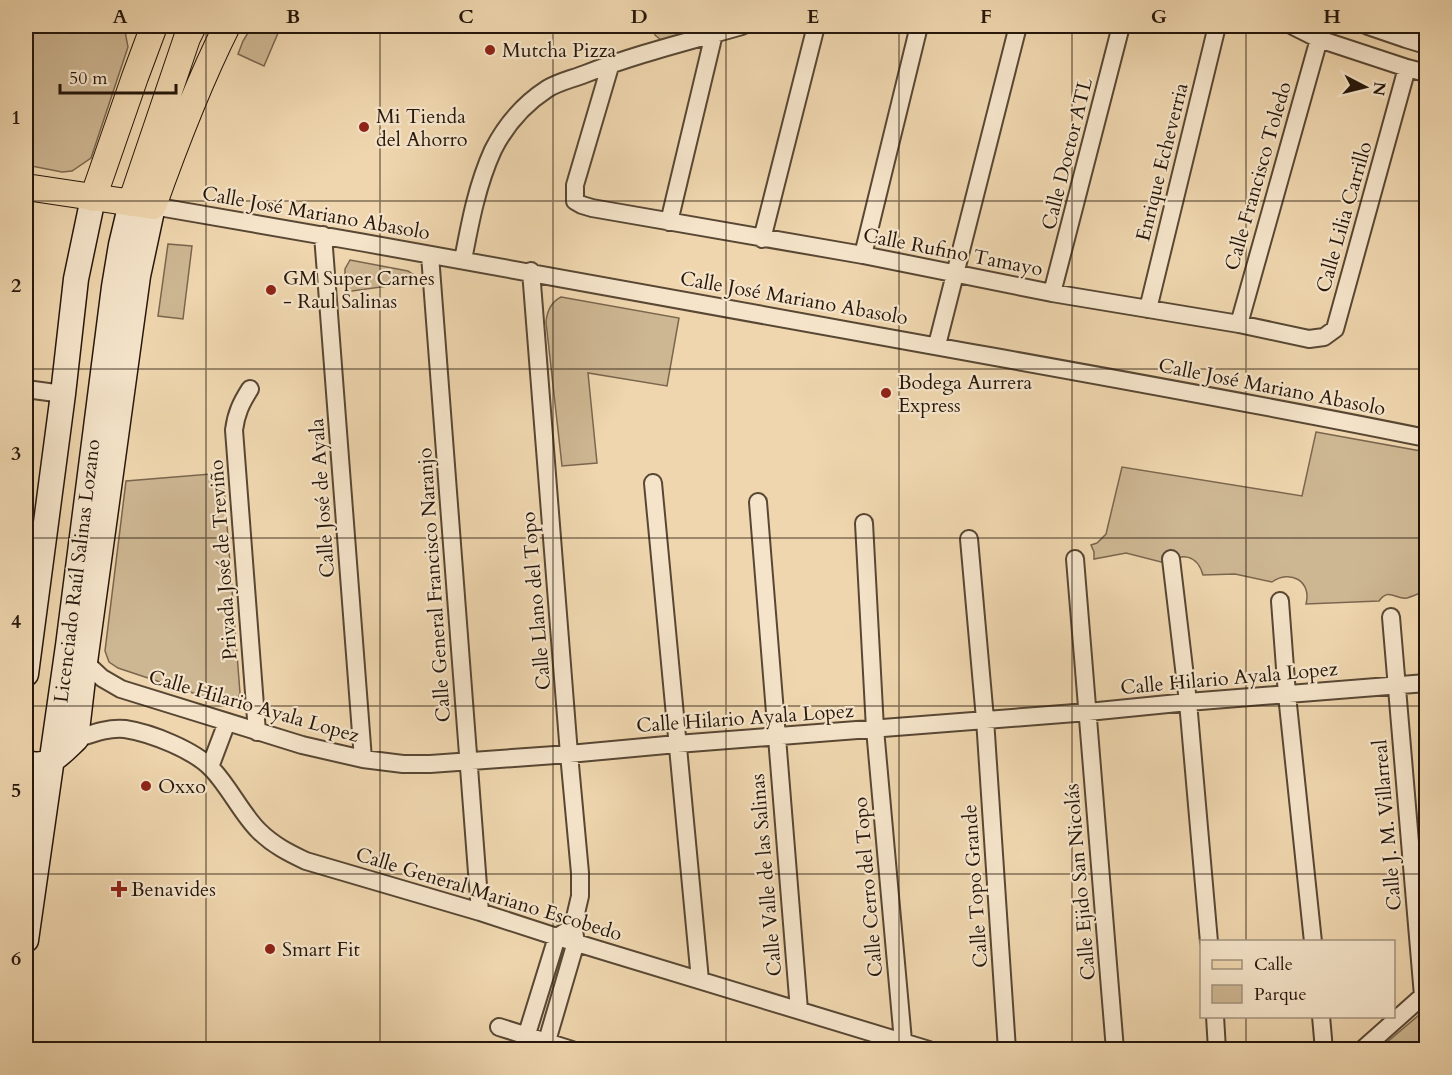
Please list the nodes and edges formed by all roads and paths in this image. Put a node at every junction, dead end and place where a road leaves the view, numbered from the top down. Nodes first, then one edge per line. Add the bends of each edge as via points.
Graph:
1 (193, 26) edge
2 (227, 26) edge
3 (742, 26) edge
4 (816, 26) edge
5 (919, 26) edge
6 (1018, 26) edge
7 (1121, 26) edge
8 (1217, 26) edge
9 (1293, 26) edge
10 (1368, 26) edge
11 (148, 31) edge
12 (714, 34) junction
13 (1319, 39) junction
14 (1426, 45) edge
15 (611, 63) junction
16 (1407, 68) junction
17 (1426, 73) edge
18 (148, 151) junction
19 (26, 188) edge
20 (93, 198) junction
21 (142, 205) junction
22 (669, 222) junction
23 (323, 235) junction
24 (762, 239) junction
25 (430, 255) junction
26 (863, 255) junction
27 (463, 260) junction
28 (531, 271) junction
29 (956, 275) junction
30 (1052, 293) junction
31 (1148, 309) junction
32 (1239, 324) junction
33 (1324, 338) joint
34 (938, 345) junction
35 (26, 389) edge
36 (250, 389) dead end
37 (63, 394) junction
38 (1426, 438) edge
39 (653, 483) dead end
40 (758, 502) dead end
41 (864, 523) dead end
42 (969, 539) dead end
43 (1075, 559) dead end
44 (1171, 559) dead end
45 (1280, 601) dead end
46 (1391, 618) dead end
47 (85, 662) junction
48 (26, 674) edge
49 (1426, 683) edge
50 (1396, 686) junction
51 (1287, 695) junction
52 (1188, 702) junction
53 (1088, 712) junction
54 (985, 719) junction
55 (226, 722) junction
56 (876, 729) junction
57 (257, 732) junction
58 (776, 736) junction
59 (76, 739) junction
60 (677, 744) junction
61 (569, 754) junction
62 (363, 759) junction
63 (51, 761) junction
64 (468, 761) junction
65 (26, 762) edge
66 (210, 767) junction
67 (26, 776) edge
68 (26, 824) edge
69 (480, 912) junction
70 (26, 931) edge
71 (574, 934) junction
72 (557, 937) junction
73 (1209, 940) edge
74 (1313, 940) edge
75 (700, 980) junction
76 (1425, 995) edge
77 (799, 1010) junction
78 (1215, 1018) edge
79 (1321, 1018) edge
80 (499, 1027) dead end
81 (547, 1041) junction
82 (903, 1041) junction
83 (524, 1042) edge
84 (572, 1050) edge
85 (929, 1050) edge
86 (1007, 1050) edge
87 (1115, 1050) edge
88 (1217, 1050) edge
89 (1324, 1050) edge
90 (1362, 1050) edge

1 - 18 main road
2 - 21 main road
3 - 12 street
4 - 24 street
5 - 26 street
6 - 29 street
7 - 30 street, Calle Doctor ATL
8 - 31 street, Enrique Echeverria
9 - 13 street
10 - 14 street
11 - 18 main road via 159,82 144,137
11 - 20 main road
12 - 15 street
12 - 22 street
13 - 16 street
13 - 32 street, Calle Francisco Toledo
15 - 22 street, Calle Rufino Tamayo via 575,185 575,201 592,208
15 - 27 street via 550,88 529,102 511,122 482,176
16 - 17 street
16 - 33 street, Calle Lilia Carrillo via 1335,329
18 - 21 main road
19 - 20 main road
20 - 21 main road
20 - 37 main road via 76,279
21 - 23 street, Calle José Mariano Abasolo
21 - 47 main road via 138,276
21 - 63 main road, Licenciado Raúl Salinas Lozano via 121,244
22 - 24 street, Calle Rufino Tamayo
23 - 25 street, Calle José Mariano Abasolo
23 - 62 street, Calle José de Ayala
24 - 26 street, Calle Rufino Tamayo
25 - 27 street, Calle José Mariano Abasolo
25 - 64 street, Calle General Francisco Naranjo
26 - 29 street, Calle Rufino Tamayo
27 - 28 street, Calle José Mariano Abasolo
28 - 34 street, Calle José Mariano Abasolo
28 - 61 street, Calle Llano del Topo
29 - 30 street, Calle Rufino Tamayo
29 - 34 street
30 - 31 street, Calle Rufino Tamayo
31 - 32 street, Calle Rufino Tamayo
32 - 33 street, Calle Rufino Tamayo via 1309,339
34 - 38 street, Calle José Mariano Abasolo
35 - 37 street
36 - 57 street, Privada José de Treviño via 238,410 234,430
37 - 48 main road
39 - 60 street
40 - 58 street, Calle Valle de las Salinas
41 - 56 street, Calle Cerro del Topo
42 - 54 street, Calle Topo Grande
43 - 53 street, Calle Ejido San Nicolás
44 - 52 street
45 - 51 street
46 - 50 street, Calle J. M. Villarreal
47 - 55 street, Calle Hilario Ayala Lopez via 111,685
47 - 59 main road
49 - 50 street, Calle Hilario Ayala Lopez
50 - 51 street, Calle Hilario Ayala Lopez
50 - 76 street, Calle J. M. Villarreal
51 - 52 street, Calle Hilario Ayala Lopez
51 - 74 street
52 - 53 street, Calle Hilario Ayala Lopez
52 - 73 street
53 - 54 street, Calle Hilario Ayala Lopez
53 - 87 street, Calle Ejido San Nicolás
54 - 56 street, Calle Hilario Ayala Lopez
54 - 86 street, Calle Topo Grande
55 - 57 street, Calle Hilario Ayala Lopez
55 - 66 street
56 - 58 street, Calle Hilario Ayala Lopez
56 - 82 street, Calle Cerro del Topo
57 - 62 street, Calle Hilario Ayala Lopez
58 - 60 street, Calle Hilario Ayala Lopez
58 - 77 street, Calle Valle de las Salinas
59 - 63 main road
59 - 66 street, Calle General Mariano Escobedo via 125,729 176,745
60 - 61 street, Calle Hilario Ayala Lopez
60 - 75 street
61 - 64 street, Calle Hilario Ayala Lopez
61 - 71 street, Calle Llano del Topo via 580,873
62 - 64 street, Calle Hilario Ayala Lopez via 403,764
63 - 65 main road via 39,765
63 - 70 main road, Licenciado Raúl Salinas Lozano
64 - 69 street, Calle General Francisco Naranjo
66 - 69 street, Calle General Mariano Escobedo via 259,831 288,852 306,861
67 - 68 main road via 30,787
69 - 72 street, Calle General Mariano Escobedo
71 - 72 street, Calle General Mariano Escobedo
71 - 75 street, Calle General Mariano Escobedo
71 - 81 street, Calle Llano del Topo
72 - 83 street
75 - 77 street, Calle General Mariano Escobedo
76 - 90 street
77 - 82 street, Calle General Mariano Escobedo
78 - 88 street
79 - 89 street
80 - 83 street
81 - 83 street
81 - 84 street
82 - 85 street, Calle General Mariano Escobedo

